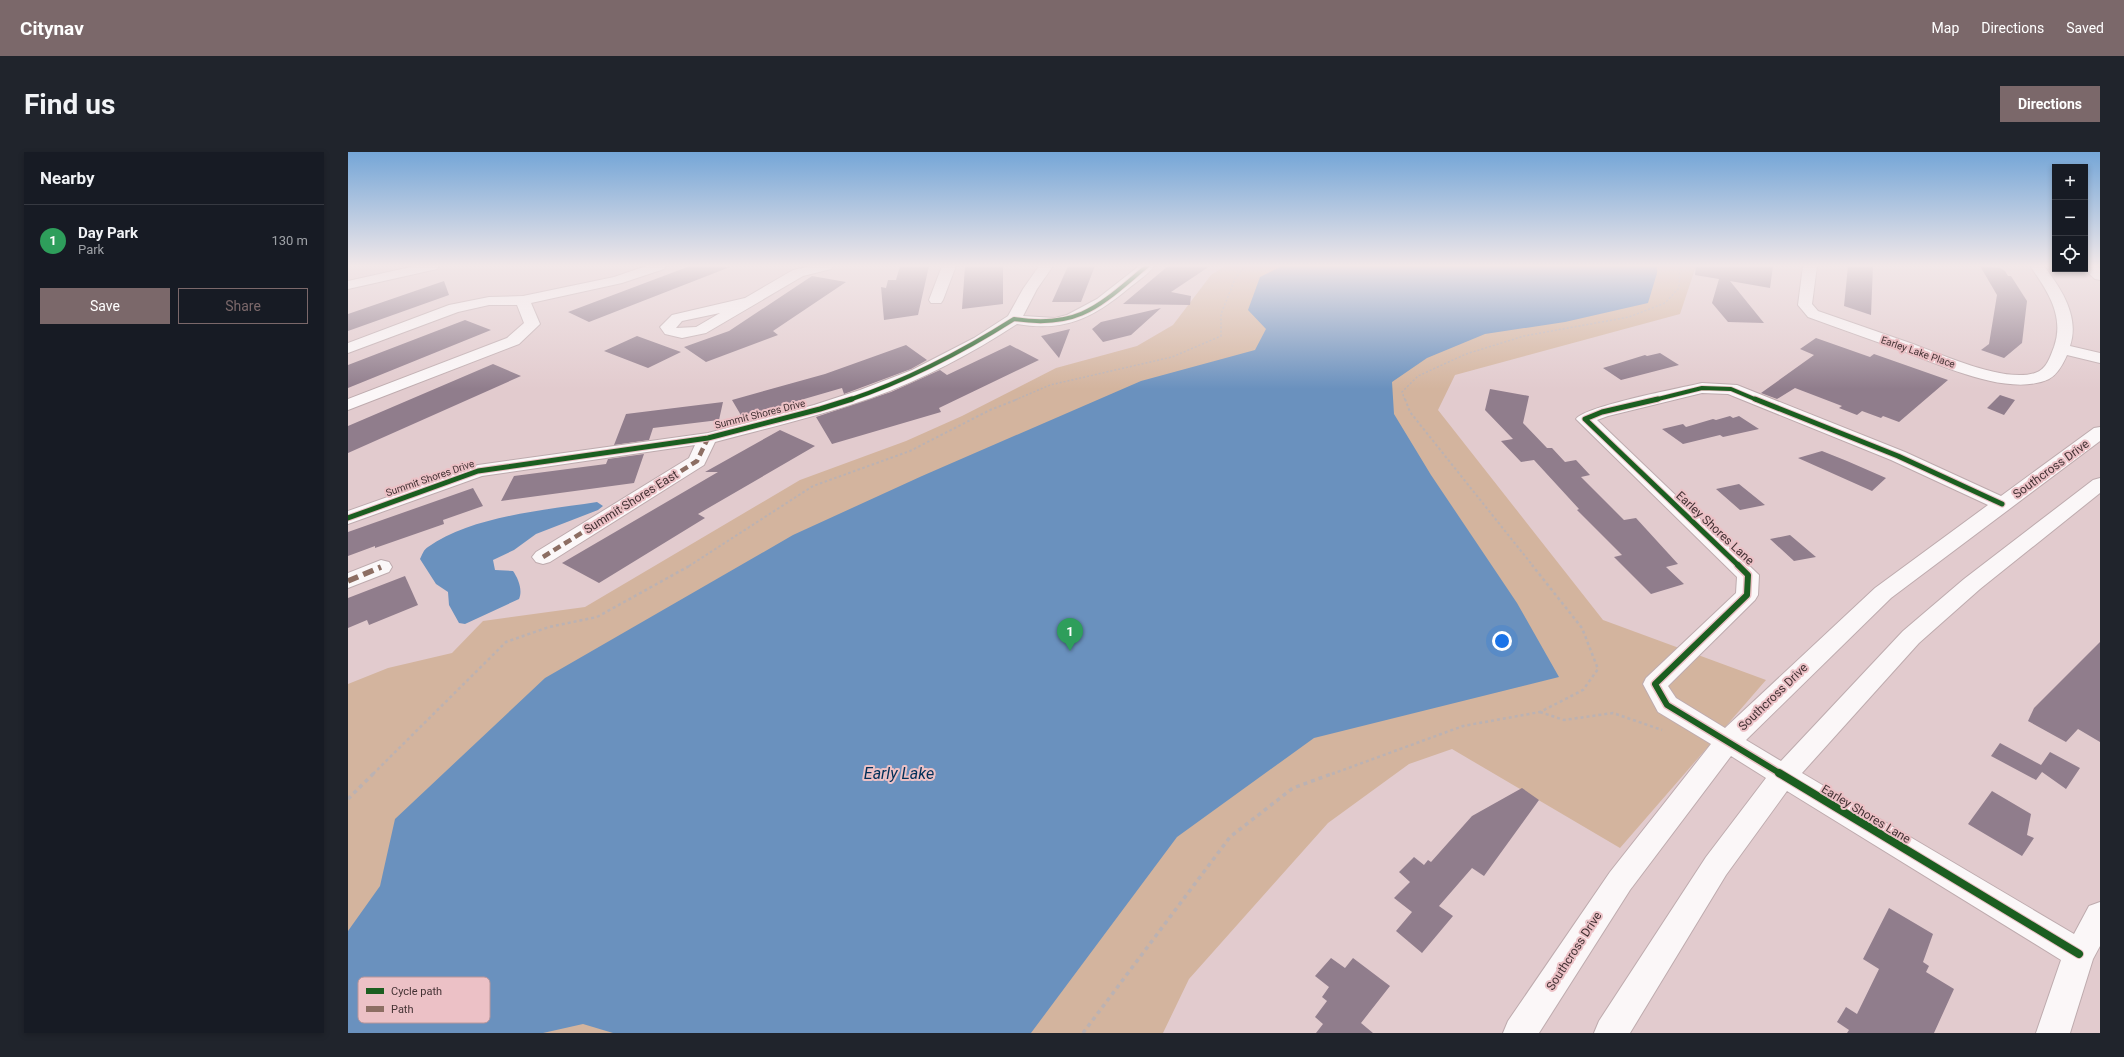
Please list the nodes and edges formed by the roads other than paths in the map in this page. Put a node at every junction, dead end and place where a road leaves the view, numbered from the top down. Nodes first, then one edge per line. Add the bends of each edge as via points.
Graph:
1 (458, 307) edge
2 (526, 307) edge
3 (1020, 307) edge
4 (1094, 307) edge
5 (1807, 307) edge
6 (2061, 307) edge
7 (1014, 319) junction
8 (348, 348) edge
9 (2062, 349) junction
10 (2100, 358) edge
11 (348, 405) edge
12 (2100, 432) edge
13 (708, 438) junction
14 (2100, 484) edge
15 (2002, 504) junction
16 (348, 518) edge
17 (543, 557) dead end
18 (381, 567) dead end
19 (348, 581) edge
20 (1727, 742) junction
21 (1783, 776) junction
22 (2100, 916) edge
23 (2079, 954) junction
24 (1520, 1033) edge
25 (1611, 1033) edge
26 (2053, 1033) edge

1 - 8 street
2 - 11 street via 532,324 513,341
3 - 7 street, Summit Shores Drive
4 - 7 street via 1079,317 1044,323
5 - 9 street, Earley Lake Place via 1813,314 1970,370 2007,378 2039,377 2050,371
6 - 9 street, Earley Lake Place via 2065,319
7 - 13 street, Summit Shores Drive via 945,360 866,394 778,421
9 - 10 street
12 - 15 street, Southcross Drive
13 - 16 street, Summit Shores Drive via 478,471
13 - 17 street, Summit Shores East via 697,461
14 - 21 street via 1972,584 1912,636
15 - 20 street, Southcross Drive via 1883,593
15 - 20 street, Earley Shores Lane via 1898,456 1731,389 1702,388 1602,412 1585,419 1748,575 1747,595 1655,684 1667,705
18 - 19 street
20 - 21 street, Earley Shores Lane
20 - 24 street, Southcross Drive via 1620,881
21 - 23 street, Earley Shores Lane
21 - 25 street via 1716,866
22 - 23 street
23 - 26 street

